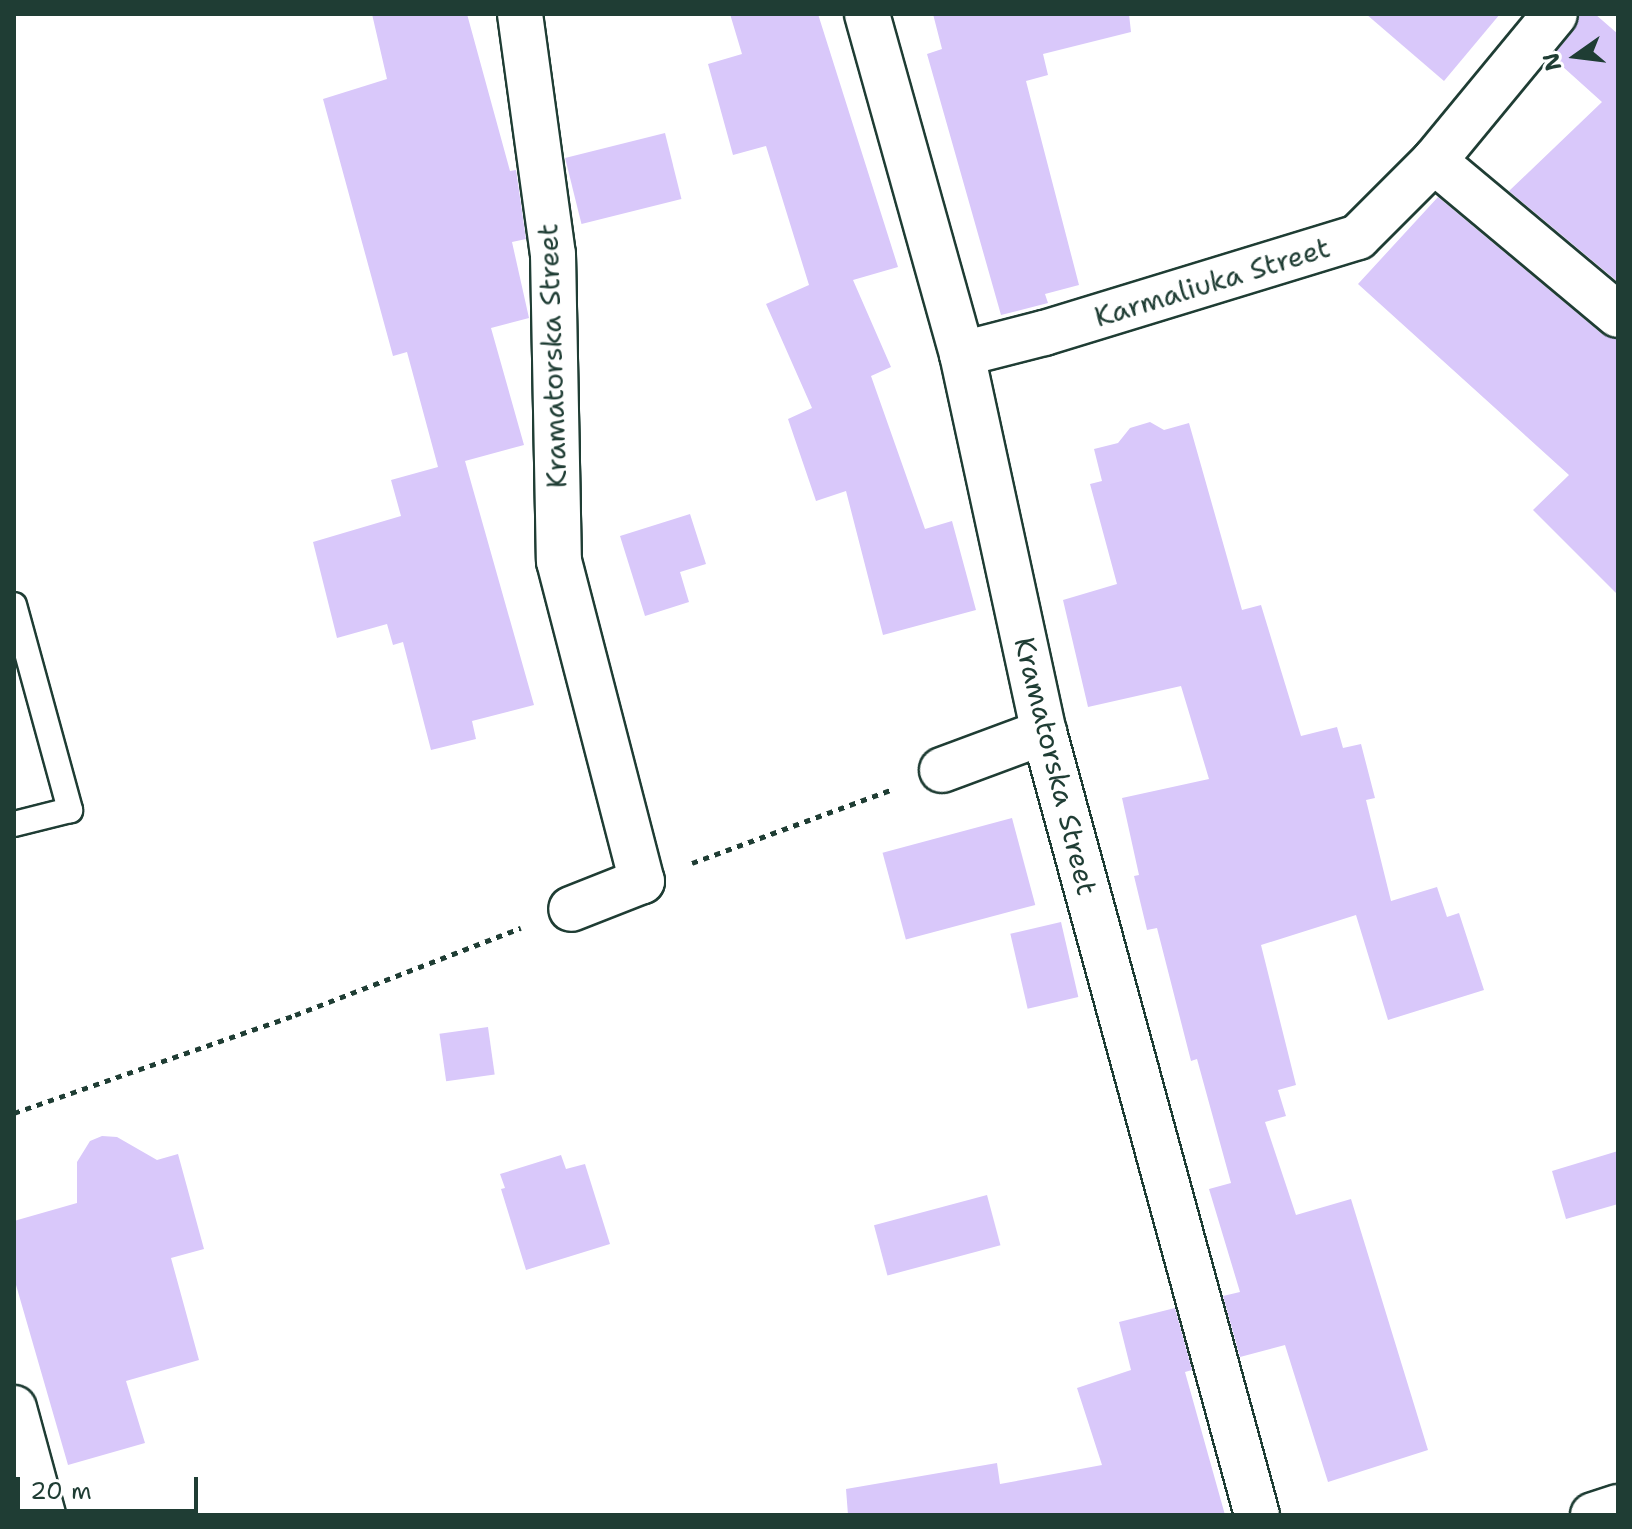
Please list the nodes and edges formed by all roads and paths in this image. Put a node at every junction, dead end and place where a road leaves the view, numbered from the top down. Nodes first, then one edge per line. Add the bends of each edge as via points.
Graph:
1 (520, 14) edge
2 (867, 14) edge
3 (1555, 14) edge
4 (1434, 161) junction
5 (1618, 315) edge
6 (962, 354) junction
7 (14, 605) edge
8 (1044, 732) junction
9 (942, 770) joint
10 (14, 824) edge
11 (642, 881) junction
12 (571, 909) joint
13 (14, 1113) edge
14 (14, 1408) edge
15 (1618, 1507) edge
16 (43, 1515) edge
17 (1257, 1515) edge
18 (1593, 1515) edge

1 - 11 street, Kramatorska Street via 553,254 559,561
2 - 6 street, Kramatorska Street
3 - 4 street, Karmaliuka Street
4 - 5 street
4 - 6 street, Karmaliuka Street via 1358,237
6 - 8 street, Kramatorska Street
7 - 10 lane via 70,810
8 - 9 street
8 - 17 street, Kramatorska Street
9 - 11 path
11 - 12 street
12 - 13 path via 281,1020
14 - 16 street
15 - 18 street

